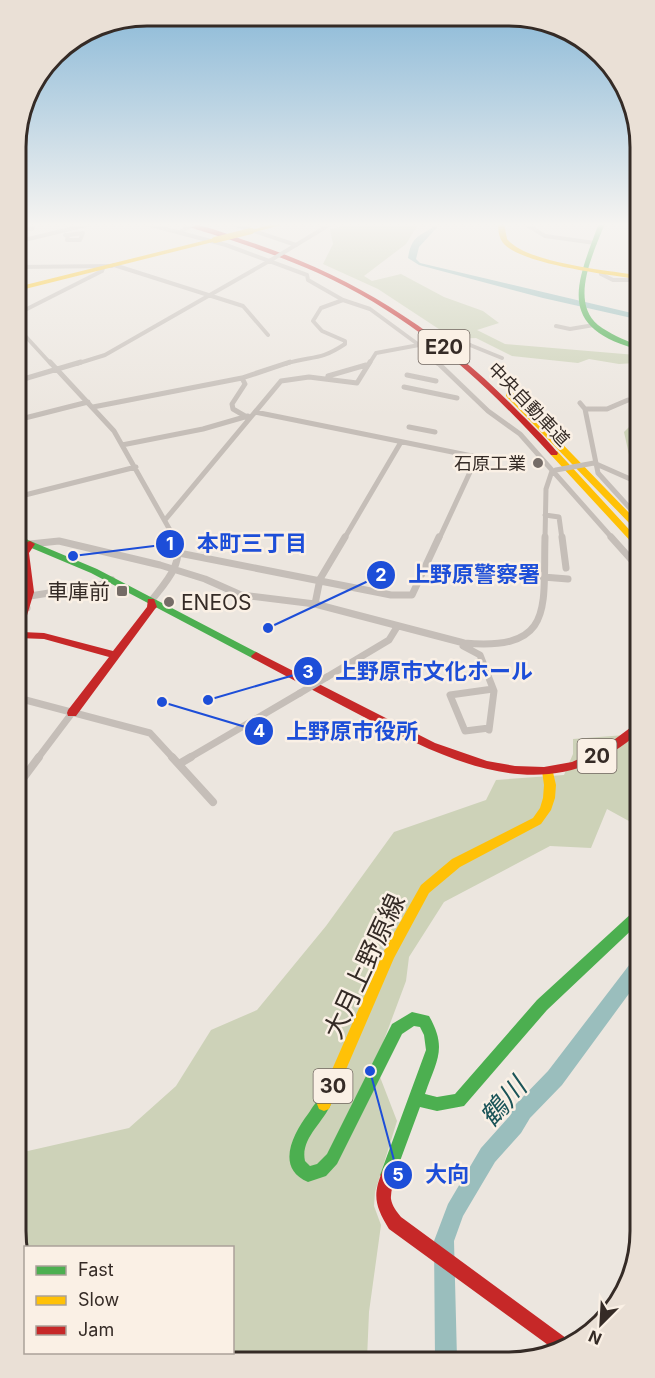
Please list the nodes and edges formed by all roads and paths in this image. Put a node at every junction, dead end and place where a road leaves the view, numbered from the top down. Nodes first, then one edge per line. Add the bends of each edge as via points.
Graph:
1 (70, 287) edge
2 (181, 287) edge
3 (225, 287) edge
4 (321, 287) edge
5 (351, 287) edge
6 (365, 287) edge
7 (582, 287) edge
8 (210, 296) junction
9 (343, 300) junction
10 (26, 309) edge
11 (594, 325) junction
12 (556, 326) dead end
13 (268, 335) dead end
14 (26, 336) edge
15 (419, 345) junction
16 (630, 345) edge
17 (432, 355) junction
18 (502, 358) dead end
19 (366, 365) junction
20 (57, 369) junction
21 (407, 375) dead end
22 (324, 377) junction
23 (26, 378) edge
24 (242, 378) junction
25 (436, 381) dead end
26 (404, 387) dead end
27 (457, 398) dead end
28 (628, 400) dead end
29 (88, 402) junction
30 (580, 403) dead end
31 (93, 407) junction
32 (585, 409) junction
33 (254, 413) junction
34 (245, 416) junction
35 (26, 418) edge
36 (409, 427) dead end
37 (435, 432) dead end
38 (401, 442) junction
39 (122, 445) junction
40 (594, 463) junction
41 (136, 467) junction
42 (554, 471) junction
43 (630, 479) edge
44 (26, 495) edge
45 (630, 508) edge
46 (545, 515) junction
47 (630, 518) edge
48 (167, 519) junction
49 (630, 535) edge
50 (26, 542) edge
51 (30, 544) junction
52 (26, 550) edge
53 (179, 553) junction
54 (630, 558) edge
55 (26, 560) edge
56 (427, 565) junction
57 (566, 568) dead end
58 (177, 570) junction
59 (469, 576) dead end
60 (543, 577) junction
61 (320, 579) junction
62 (568, 579) dead end
63 (112, 580) junction
64 (30, 596) junction
65 (151, 601) junction
66 (26, 602) edge
67 (315, 604) junction
68 (397, 627) junction
69 (26, 634) edge
70 (464, 644) junction
71 (116, 656) junction
72 (493, 689) junction
73 (26, 700) edge
74 (72, 712) junction
75 (629, 733) edge
76 (179, 764) junction
77 (548, 771) junction
78 (26, 774) edge
79 (213, 802) dead end
80 (629, 924) edge
81 (416, 1099) junction
82 (558, 1342) edge

1 - 10 street
2 - 8 street
3 - 8 street
4 - 9 street
5 - 49 main road, 中央自動車道 / E20 via 416,325 456,356 503,400
6 - 47 main road, 中央自動車道 / E20 via 439,333 485,370
7 - 11 main road via 581,308
8 - 13 street via 243,306
8 - 20 street via 105,355
9 - 15 street via 370,309
9 - 24 street via 321,308 313,321 320,331 345,344 317,359 293,361
11 - 12 street via 570,329
11 - 16 main road
14 - 20 street
15 - 17 street
15 - 19 street via 376,353
17 - 18 street, bridge via 470,345
17 - 42 street via 488,411 520,434
19 - 22 street
19 - 22 street via 357,383
20 - 23 street
20 - 29 street
21 - 25 street
22 - 33 street via 281,381
24 - 31 street
24 - 34 street via 245,384 232,404
26 - 27 street
28 - 32 street via 607,409
29 - 31 street
29 - 35 street
30 - 32 street
31 - 39 street
32 - 40 street
33 - 34 street
33 - 38 street
33 - 48 street
34 - 39 street via 203,429
36 - 37 street
38 - 56 street via 477,457
38 - 61 street
39 - 41 street
40 - 42 street, bridge
40 - 43 street
40 - 45 street via 598,473
41 - 44 street
41 - 48 street
42 - 46 street via 546,489
42 - 54 street
46 - 57 street via 559,517
46 - 60 street
48 - 53 street
50 - 51 main road, 20
51 - 52 main road
51 - 58 street via 59,541
51 - 63 main road, 20
53 - 58 street
53 - 61 street
55 - 64 main road
56 - 59 street
56 - 61 street via 411,596 404,597
58 - 65 street
58 - 67 street via 241,595
60 - 62 street
60 - 70 street via 543,602 534,630 518,639
61 - 67 street
63 - 64 street
63 - 65 main road, 20
64 - 66 main road
65 - 71 main road via 152,607
65 - 77 main road, 20 via 454,758 493,770
67 - 68 street
68 - 70 street
68 - 76 street, bridge via 389,640
69 - 71 main road
70 - 72 street via 480,655
71 - 74 main road
72 - 72 street via 450,695 465,731 489,729
73 - 74 street
74 - 76 street via 150,733
74 - 78 street
75 - 77 main road, 20 via 602,754
76 - 79 street
77 - 81 main road, 大月上野原線 / 30 via 552,783 550,799 542,816 456,863 433,880 415,904 328,1098 296,1149 301,1170 308,1174 321,1171 332,1159 397,1029 413,1018 429,1025 433,1036 433,1050
80 - 81 main road via 542,1005 459,1101 433,1105
81 - 82 main road, 大月上野原線 / 30 via 382,1193 384,1206 395,1224

